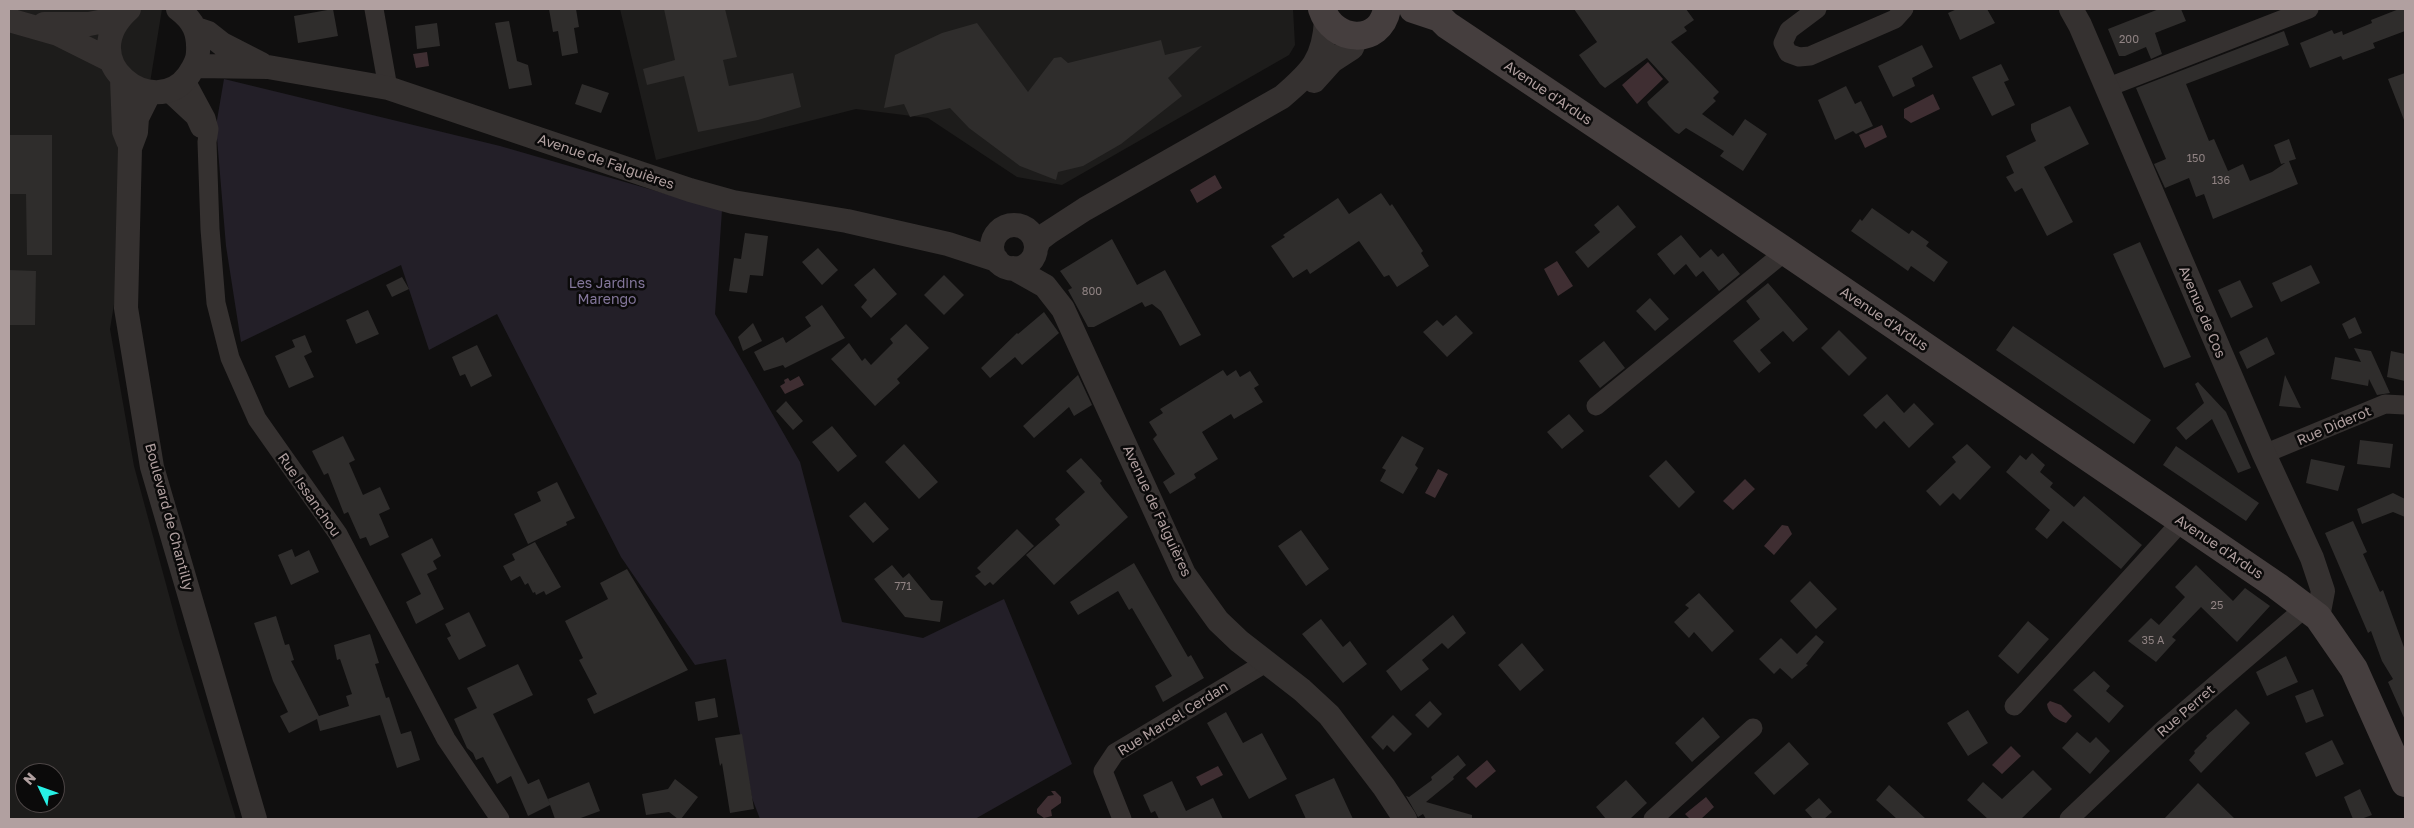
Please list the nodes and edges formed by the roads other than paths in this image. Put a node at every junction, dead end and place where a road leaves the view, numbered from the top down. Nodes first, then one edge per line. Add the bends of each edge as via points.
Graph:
1 (179, 9) edge
2 (374, 9) edge
3 (1413, 9) edge
4 (1817, 9) edge
5 (1904, 9) edge
6 (2071, 9) edge
7 (2308, 9) edge
8 (124, 14) edge
9 (1324, 14) edge
10 (18, 22) edge
11 (1373, 25) edge
12 (1447, 25) junction
13 (196, 29) junction
14 (268, 67) junction
15 (116, 69) junction
16 (174, 82) junction
17 (388, 88) junction
18 (2106, 88) junction
19 (1282, 97) junction
20 (130, 148) junction
21 (1085, 209) junction
22 (1011, 228) junction
23 (948, 244) junction
24 (1786, 251) junction
25 (1035, 252) junction
26 (1005, 264) junction
27 (1045, 286) junction
28 (2405, 404) edge
29 (1596, 406) dead end
30 (2264, 454) junction
31 (2181, 522) junction
32 (2312, 612) junction
33 (1267, 662) junction
34 (2014, 706) dead end
35 (1753, 728) dead end
36 (2405, 783) edge
37 (255, 819) edge
38 (500, 819) edge
39 (1122, 819) edge
40 (1405, 819) edge
41 (1653, 819) edge
42 (2069, 819) edge

1 - 13 street
2 - 17 street
3 - 12 main road, Avenue d'Ardus via 1440,18
4 - 5 street via 1789,30 1783,43 1788,53 1810,56 1895,19
6 - 18 street, Avenue de Cos
7 - 18 street
8 - 10 street via 89,24
8 - 15 street, Boulevard de Chantilly via 110,37
9 - 11 main road via 1339,32
9 - 19 street via 1321,53 1308,74
10 - 15 street via 58,34
11 - 12 main road, Avenue d'Ardus via 1414,21
11 - 19 street via 1352,48 1332,61 1318,78 1295,94
12 - 24 main road, Avenue d'Ardus
13 - 14 street, Avenue de Falguières
13 - 16 street, Boulevard de Chantilly via 198,55
14 - 16 street, Avenue de Falguières
14 - 17 street, Avenue de Falguières
15 - 16 street via 135,88
15 - 20 street, Boulevard de Chantilly via 124,131
16 - 20 street, Boulevard de Chantilly via 137,118
16 - 38 street, Rue Issanchou via 207,142 216,303 230,358 256,419 338,534 446,739
17 - 23 street, Avenue de Falguières via 733,202 847,221
18 - 30 street, Avenue de Cos
19 - 21 street
20 - 37 street, Boulevard de Chantilly via 126,308 152,467
21 - 22 street, Avenue de Falguières
21 - 25 street via 1039,240
22 - 23 street, Avenue de Falguières
22 - 25 street via 1032,235
22 - 26 street via 993,241 992,248
23 - 26 street, Avenue de Falguières
24 - 29 street
24 - 31 main road, Avenue d'Ardus
25 - 26 street via 1026,265
25 - 27 street, Avenue de Falguières via 1034,262
26 - 27 street, Avenue de Falguières
27 - 33 street, Avenue de Falguières via 1063,308 1184,574 1218,621
28 - 30 street, Rue Diderot via 2385,404
30 - 32 street, Avenue de Cos via 2312,558 2323,591
31 - 32 main road, Avenue d'Ardus
31 - 34 street
32 - 36 main road via 2354,670
32 - 42 street, Rue Perret via 2164,729
33 - 39 street, Rue Marcel Cerdan via 1115,753 1103,771
33 - 40 street, Avenue de Falguières via 1329,715
35 - 41 street

